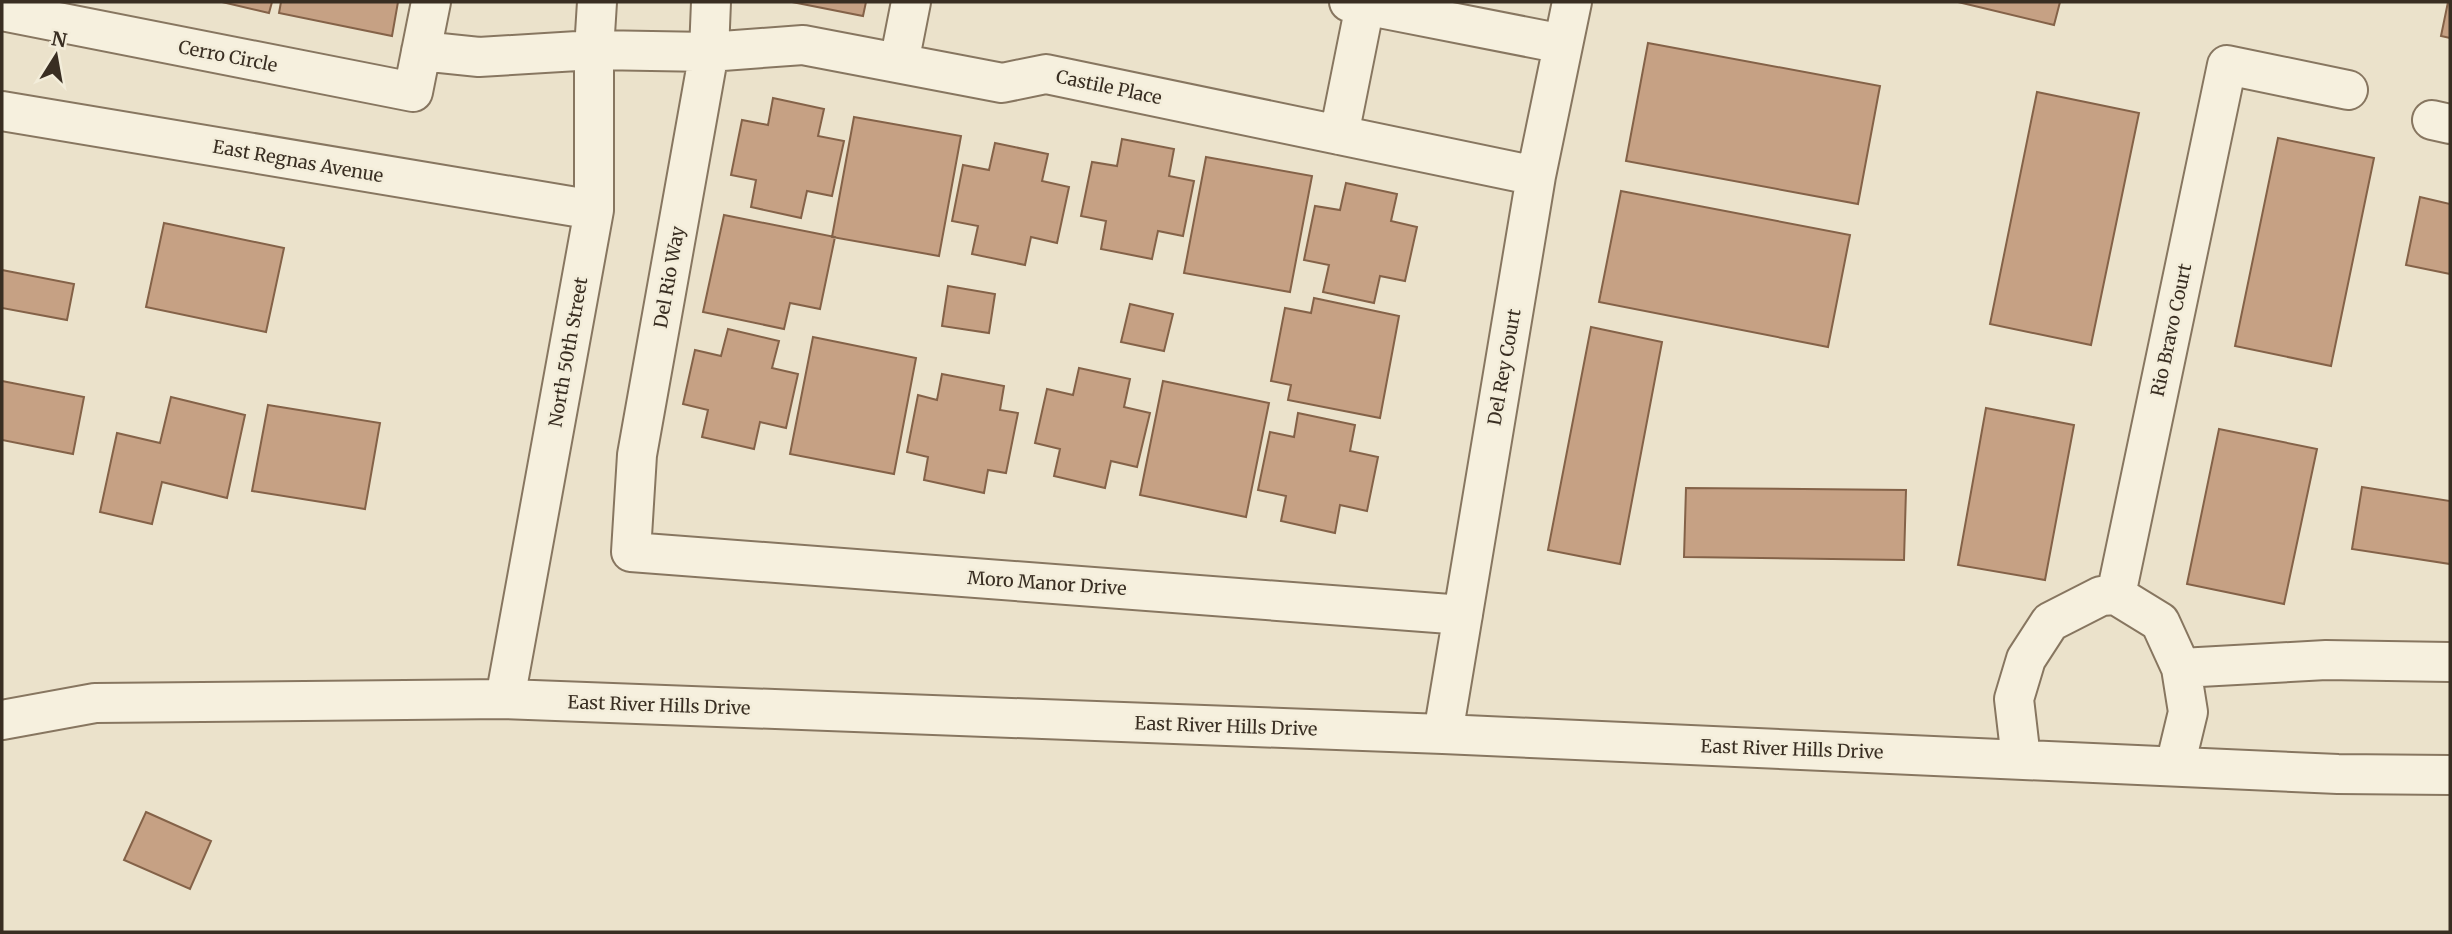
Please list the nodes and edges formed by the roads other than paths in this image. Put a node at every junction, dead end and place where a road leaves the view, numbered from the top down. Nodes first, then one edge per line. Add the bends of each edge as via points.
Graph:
1 (431, 2) edge
2 (597, 2) edge
3 (711, 2) edge
4 (911, 2) edge
5 (1572, 2) edge
6 (1357, 3) edge
7 (2, 11) edge
8 (1563, 44) junction
9 (594, 50) junction
10 (421, 51) junction
11 (709, 52) junction
12 (899, 63) junction
13 (2348, 90) dead end
14 (2, 111) edge
15 (1339, 135) junction
16 (1536, 176) junction
17 (594, 210) junction
18 (631, 552) joint
19 (2116, 595) junction
20 (1463, 615) junction
21 (2450, 662) edge
22 (2181, 668) junction
23 (505, 699) junction
24 (2, 720) edge
25 (1443, 734) junction
26 (2021, 759) junction
27 (2175, 766) junction
28 (2450, 775) edge

1 - 10 street, Cerro Circle
2 - 9 street, North 50th Street
3 - 11 street, Del Rio Way
4 - 12 street
5 - 8 street, Del Rey Court
6 - 8 street
6 - 15 street
7 - 10 street, Cerro Circle via 413,92
8 - 16 street, Del Rey Court
9 - 10 street via 479,57
9 - 11 street, Castile Place
9 - 17 street, North 50th Street
11 - 12 street, Castile Place via 803,45
11 - 18 street, Del Rio Way via 637,455
12 - 15 street, Castile Place via 1002,83 1046,74
13 - 19 street, Rio Bravo Court via 2227,65
14 - 17 street, East Regnas Avenue
15 - 16 street, Castile Place
16 - 20 street, Del Rey Court
17 - 23 street, North 50th Street
18 - 20 street, Moro Manor Drive
19 - 22 street via 2160,622
19 - 26 street via 2101,596 2050,622 2026,659 2014,699
20 - 25 street, Del Rey Court
21 - 22 street via 2326,660
22 - 27 street via 2188,712
23 - 24 street, East River Hills Drive via 95,704
23 - 25 street, East River Hills Drive
25 - 26 street, East River Hills Drive
26 - 27 street, East River Hills Drive
27 - 28 street, East River Hills Drive

